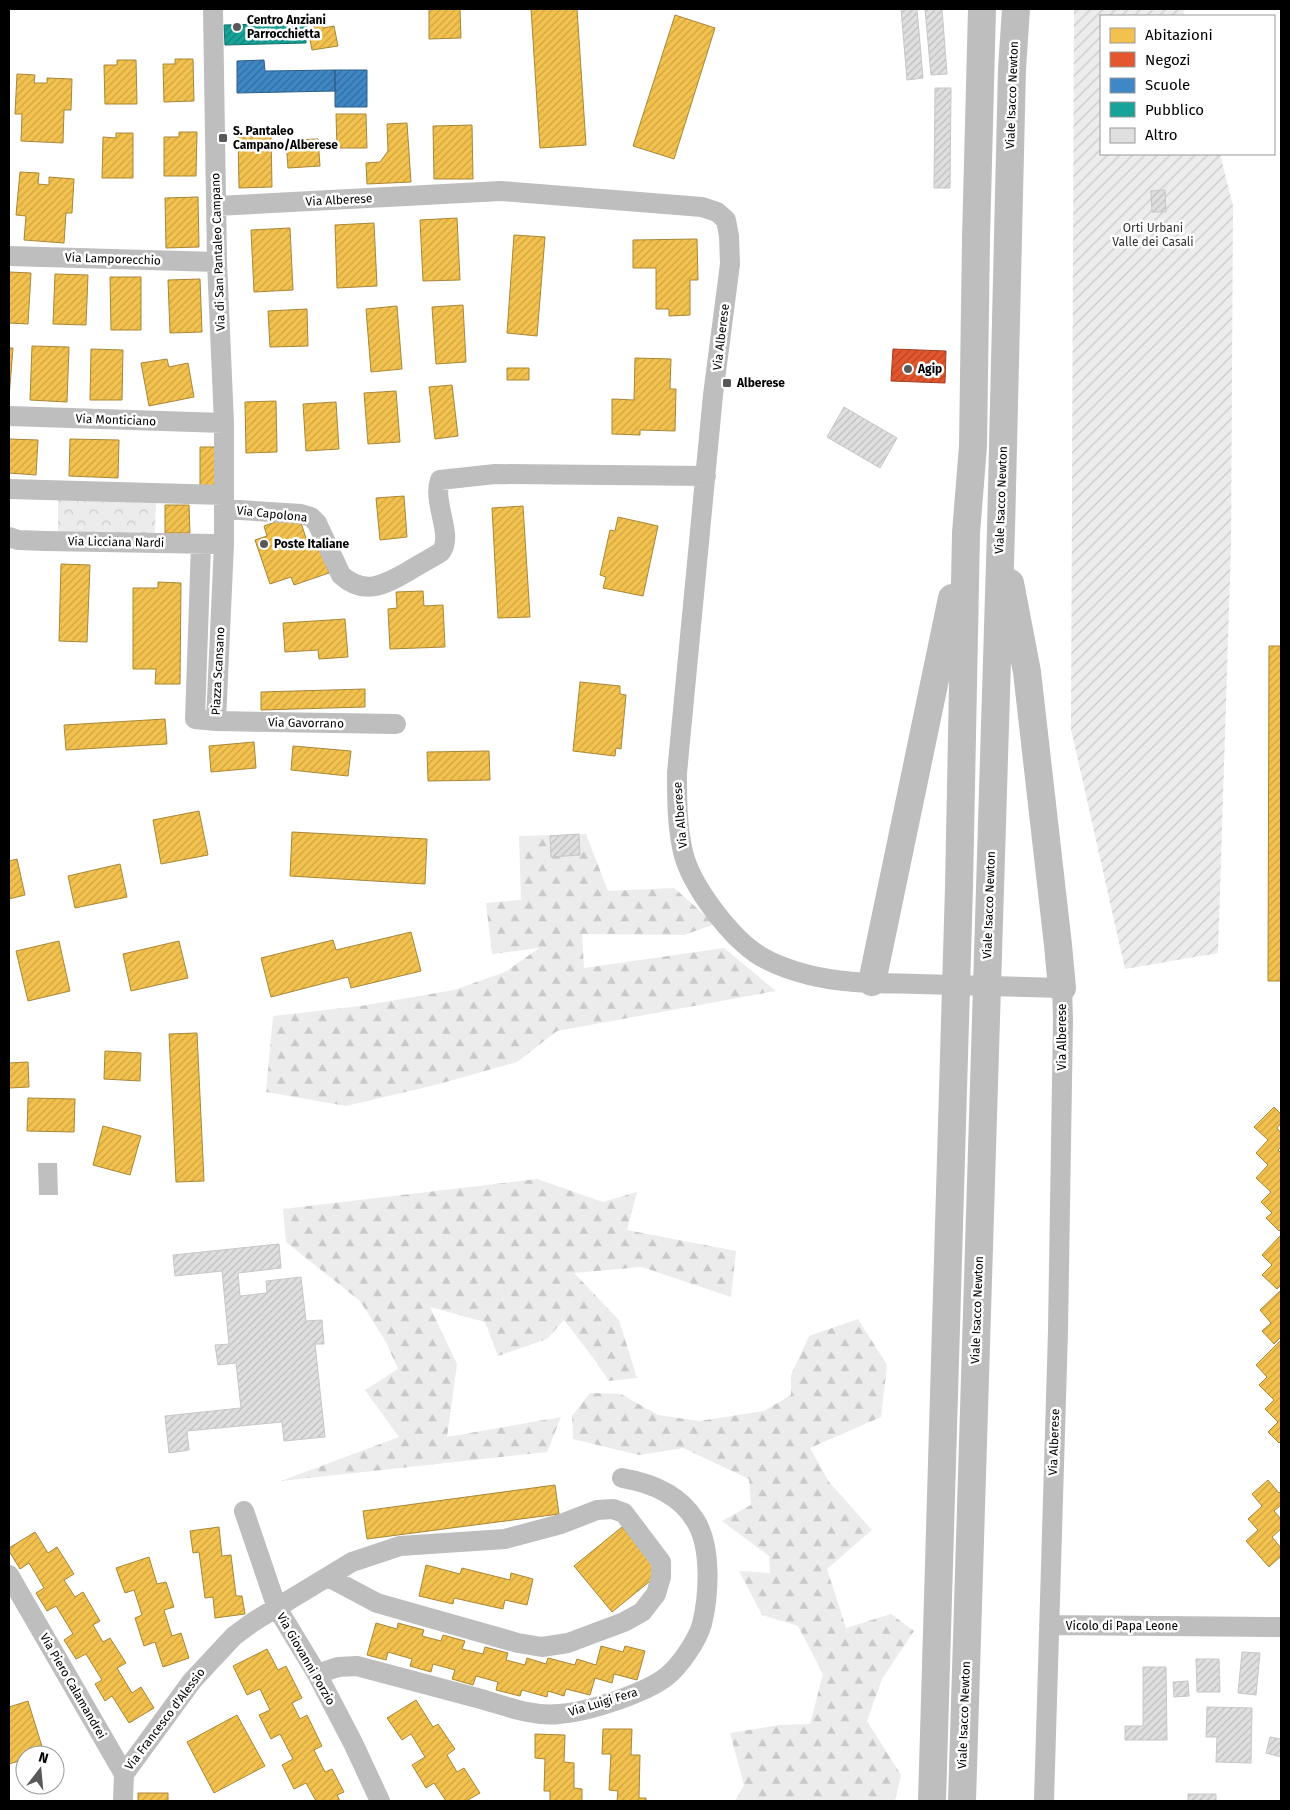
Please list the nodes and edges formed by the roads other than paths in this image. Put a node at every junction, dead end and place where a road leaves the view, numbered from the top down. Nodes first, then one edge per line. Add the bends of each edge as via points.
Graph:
1 (213, 9) edge
2 (982, 9) edge
3 (1016, 9) edge
4 (216, 206) junction
5 (9, 256) edge
6 (217, 262) junction
7 (9, 416) edge
8 (224, 424) junction
9 (706, 476) junction
10 (9, 489) edge
11 (224, 502) junction
12 (1000, 530) junction
13 (966, 533) junction
14 (9, 537) edge
15 (201, 544) junction
16 (224, 544) junction
17 (216, 721) junction
18 (396, 724) dead end
19 (872, 982) junction
20 (1062, 988) junction
21 (622, 1478) dead end
22 (244, 1512) dead end
23 (9, 1575) edge
24 (328, 1577) junction
25 (277, 1608) junction
26 (1049, 1625) junction
27 (1281, 1627) edge
28 (317, 1674) junction
29 (124, 1774) junction
30 (123, 1801) edge
31 (380, 1801) edge
32 (932, 1801) edge
33 (962, 1801) edge
34 (1044, 1801) edge

1 - 4 street, Via di San Pantaleo Campano
2 - 13 highway via 973,446
3 - 12 highway, Viale Isacco Newton
4 - 6 street, Via di San Pantaleo Campano
4 - 9 street, Via Alberese via 501,191 702,207 717,212 728,225 730,264
5 - 6 street, Via Lamporecchio
6 - 8 street, Via di San Pantaleo Campano
7 - 8 street, Via Monticiano
8 - 11 street, Via di San Pantaleo Campano
9 - 11 street, Via Capolona via 495,474 440,480 437,490 446,540 444,548 383,585 371,587 348,582 311,517
9 - 19 street, Via Alberese via 677,773 683,852 690,871 711,906 746,947 786,968 811,976
10 - 11 street
11 - 16 street, Via di San Pantaleo Campano
12 - 20 highway via 1026,672
12 - 33 highway, Viale Isacco Newton
13 - 19 highway
13 - 32 highway
14 - 15 street, Via Licciana Nardi via 45,541
15 - 16 street, Via Licciana Nardi
15 - 17 street, Piazza Scansano via 195,719
16 - 17 street, Piazza Scansano
17 - 18 street, Via Gavorrano
19 - 20 street, Via Alberese
20 - 26 street, Via Alberese via 1058,1331
21 - 28 street, Via Luigi Fera via 642,1481 672,1496 696,1520 704,1544 707,1566 702,1625 690,1648 666,1677 646,1689 616,1700 549,1715 518,1710 357,1666 338,1667
22 - 25 street, Via Giovanni Porzio
23 - 29 street, Via Piero Calamandrei
24 - 24 street, Via Francesco d'Alessio via 377,1603 542,1647 568,1644 642,1612 656,1594 661,1562 624,1513 614,1509 597,1510 561,1524 505,1539 400,1546 352,1562
24 - 25 street, Via Francesco d'Alessio
25 - 28 street, Via Giovanni Porzio
25 - 29 street, Via Francesco d'Alessio via 234,1636 192,1681
26 - 27 street, Vicolo di Papa Leone
26 - 34 street, Vicolo di Papa Leone
28 - 31 street, Via Giovanni Porzio
29 - 30 street

